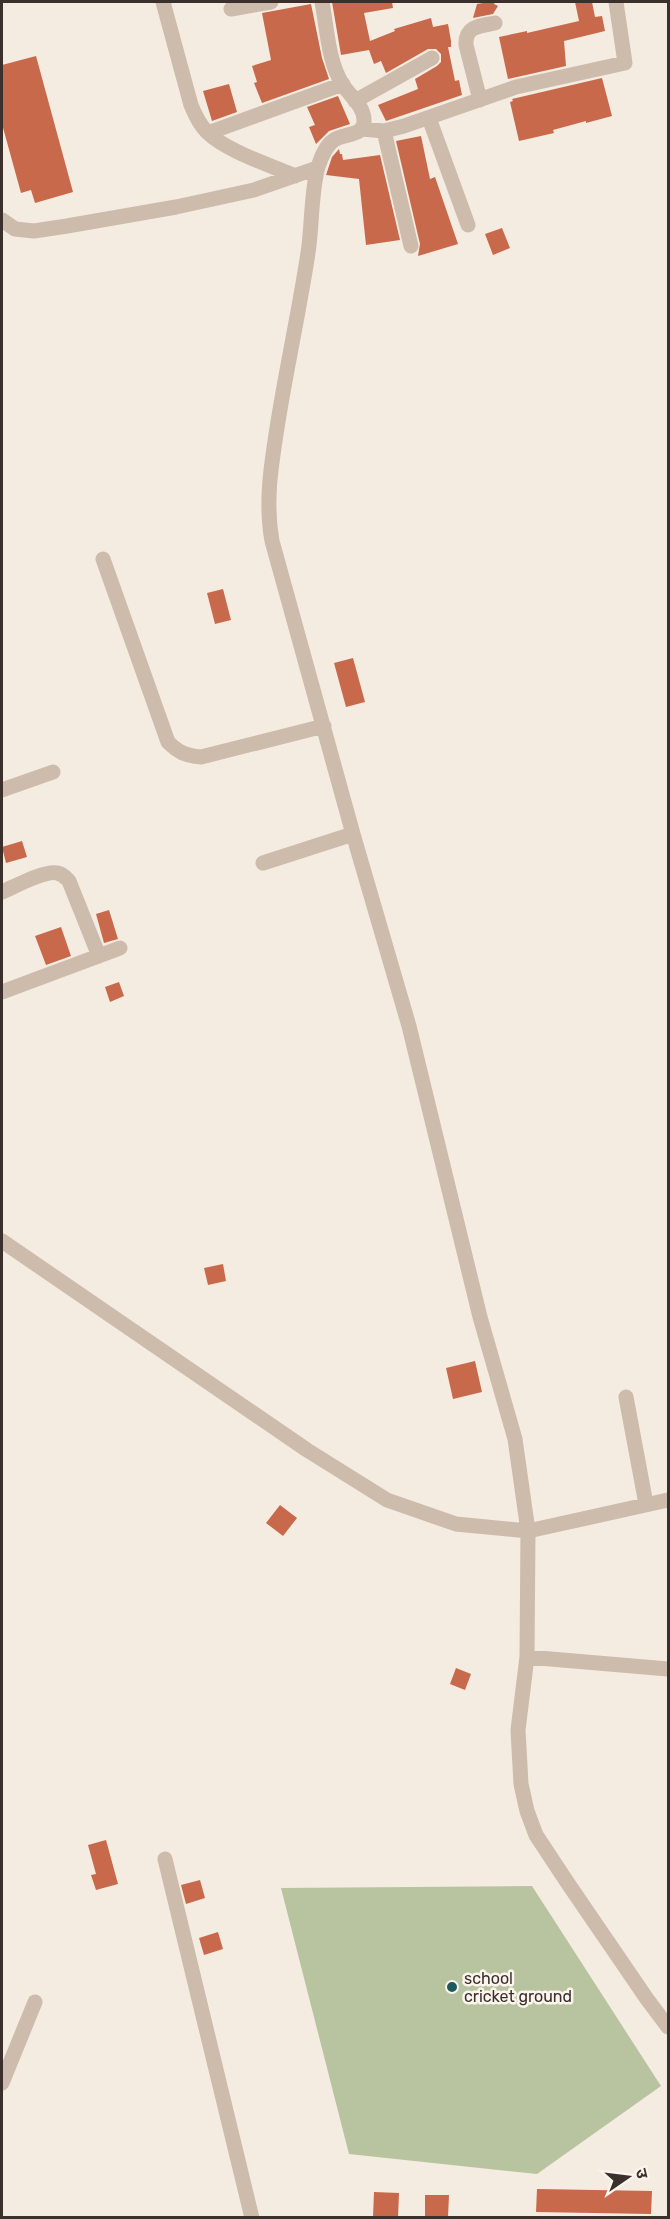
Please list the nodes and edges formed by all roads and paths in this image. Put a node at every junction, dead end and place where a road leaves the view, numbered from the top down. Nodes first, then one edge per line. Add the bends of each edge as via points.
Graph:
1 (163, 2) edge
2 (271, 2) edge
3 (322, 2) edge
4 (616, 2) edge
5 (231, 9) dead end
6 (495, 23) dead end
7 (432, 58) dead end
8 (343, 84) junction
9 (480, 100) junction
10 (356, 101) junction
11 (429, 118) junction
12 (362, 129) junction
13 (384, 131) junction
14 (208, 133) junction
15 (317, 168) junction
16 (295, 176) junction
17 (2, 220) edge
18 (468, 225) dead end
19 (411, 246) dead end
20 (103, 559) dead end
21 (324, 726) junction
22 (53, 772) dead end
23 (2, 790) edge
24 (353, 834) junction
25 (262, 863) dead end
26 (2, 892) edge
27 (120, 948) dead end
28 (99, 956) junction
29 (2, 992) edge
30 (2, 1242) edge
31 (626, 1396) dead end
32 (669, 1500) edge
33 (646, 1504) junction
34 (528, 1530) junction
35 (527, 1657) junction
36 (669, 1669) edge
37 (165, 1859) dead end
38 (35, 2002) dead end
39 (669, 2027) edge
40 (2, 2083) edge
41 (252, 2217) edge

1 - 14 street via 191,105
2 - 5 street
3 - 8 street via 333,58
4 - 9 street via 625,63 516,87
6 - 9 street via 474,28 465,36
7 - 10 street
8 - 10 street
8 - 14 street
9 - 11 street
10 - 12 street via 363,112
11 - 13 street
11 - 18 street
12 - 13 street
12 - 15 street via 335,139
13 - 19 street
14 - 16 street
15 - 16 street
15 - 21 street via 308,253 269,476 268,517
16 - 17 street via 254,190 176,207 34,231 15,229
20 - 21 street via 168,742 177,751 201,757
21 - 24 street
22 - 23 street
24 - 25 street
24 - 34 street via 409,1026 514,1439
26 - 28 street via 48,874 63,875 69,881
27 - 28 street
28 - 29 street
30 - 34 street via 387,1500 456,1524
31 - 33 street
32 - 33 street
33 - 34 street
34 - 35 street
35 - 36 street
35 - 39 street via 518,1730 521,1784 536,1835
37 - 41 street
38 - 40 street

